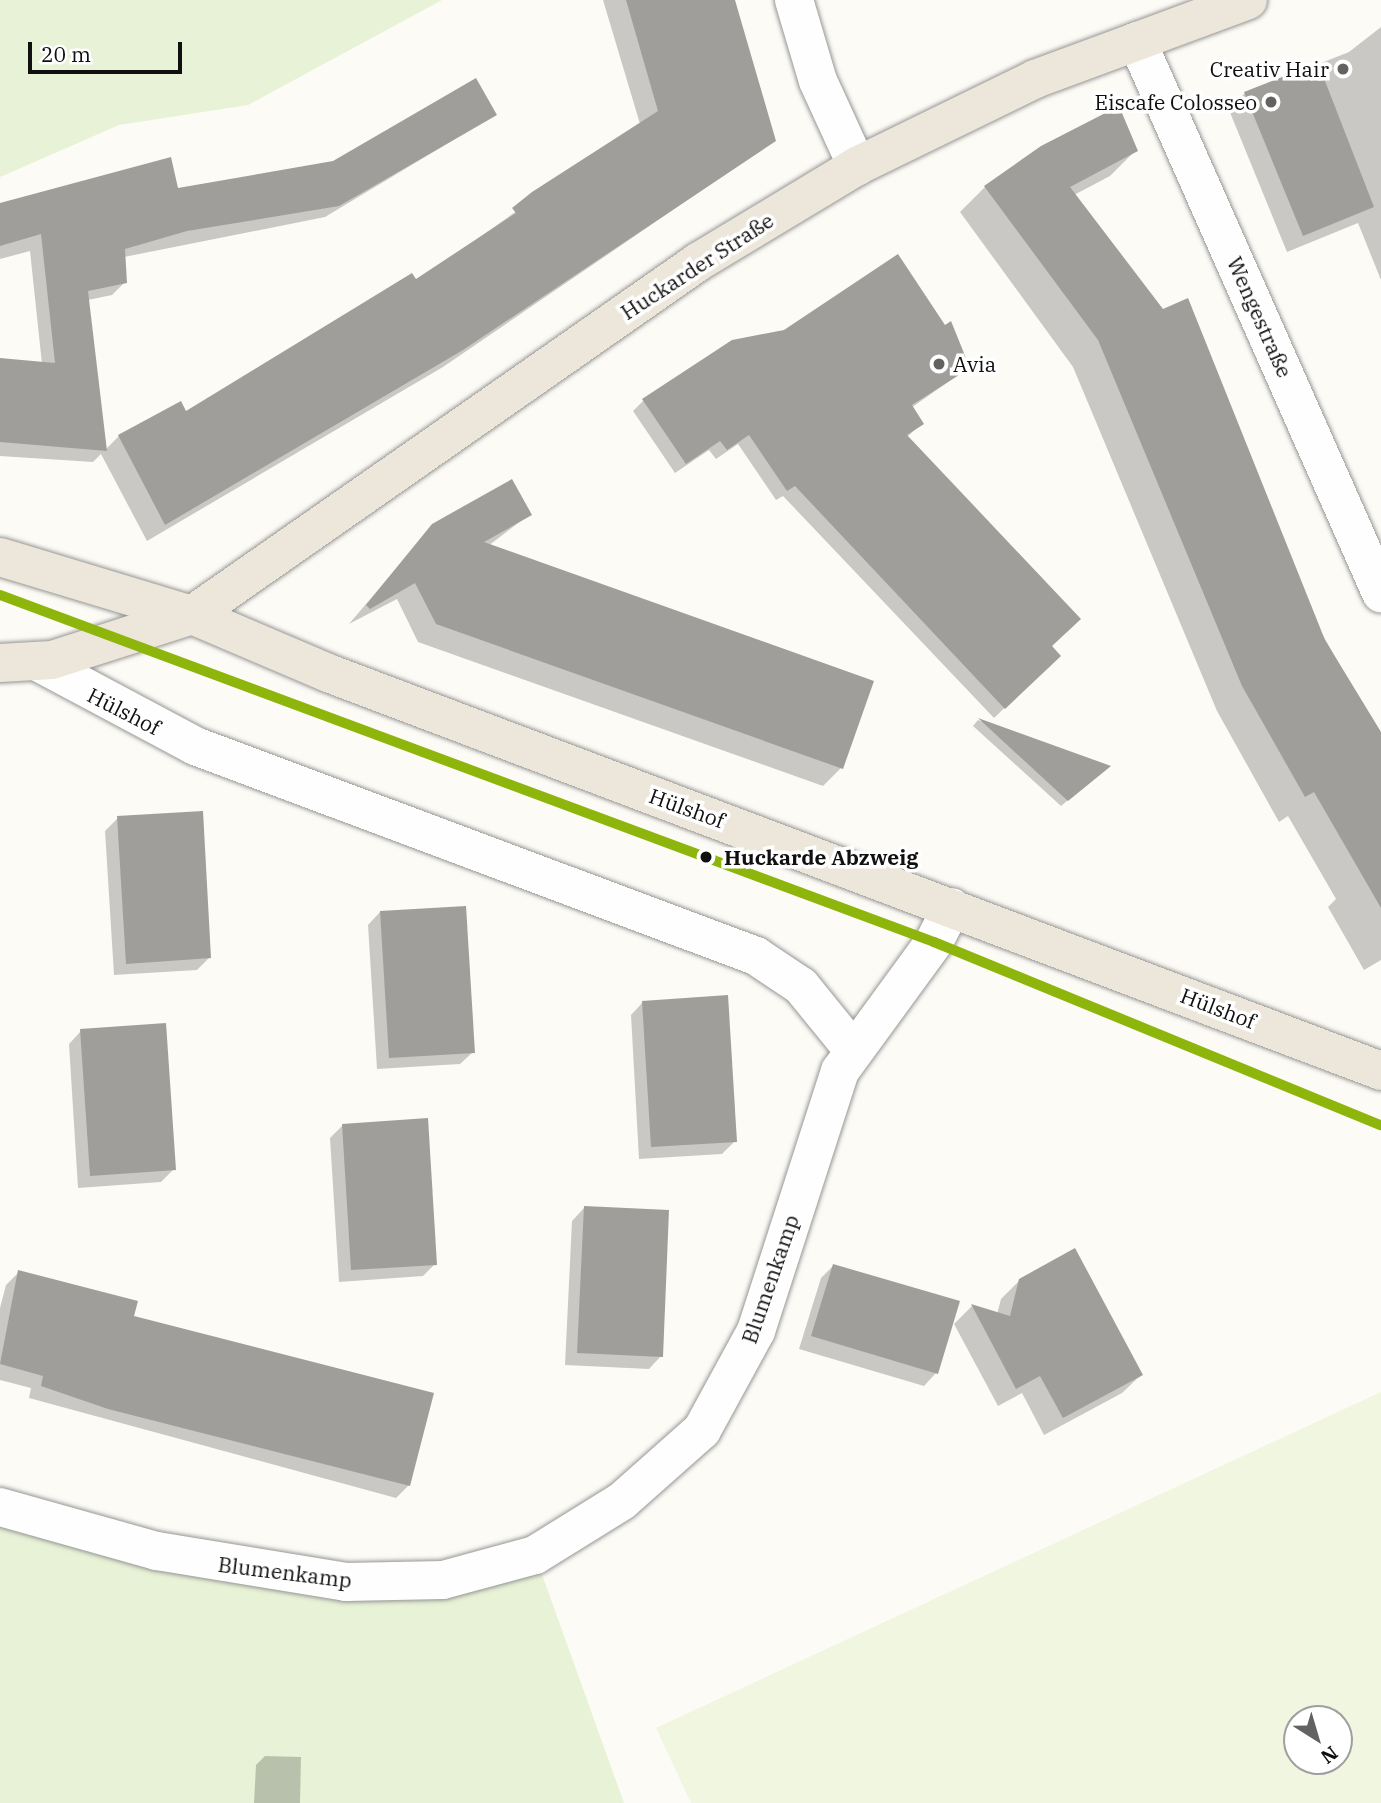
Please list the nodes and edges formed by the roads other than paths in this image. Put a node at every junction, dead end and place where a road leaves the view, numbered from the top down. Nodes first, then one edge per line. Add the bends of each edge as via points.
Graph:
1 (794, 0) edge
2 (1248, 0) edge
3 (1137, 41) junction
4 (857, 166) junction
5 (0, 557) edge
6 (1381, 593) edge
7 (192, 615) junction
8 (18, 662) edge
9 (952, 907) junction
10 (853, 1050) junction
11 (1381, 1070) edge
12 (0, 1507) edge

1 - 4 street via 818,81
2 - 3 main road, Huckarder Straße
3 - 4 main road, Huckarder Straße via 1035,79
3 - 6 street, Wengestraße
4 - 7 main road, Huckarder Straße via 698,262
5 - 7 main road
7 - 8 main road, Huckarder Straße via 127,639
7 - 9 main road, Hülshof via 328,673
8 - 10 street, Hülshof via 195,746 756,956 801,986
9 - 10 street, Blumenkamp via 934,942
9 - 11 main road, Hülshof
10 - 12 street, Blumenkamp via 832,1091 756,1331 702,1430 622,1501 534,1555 443,1580 346,1582 157,1551

